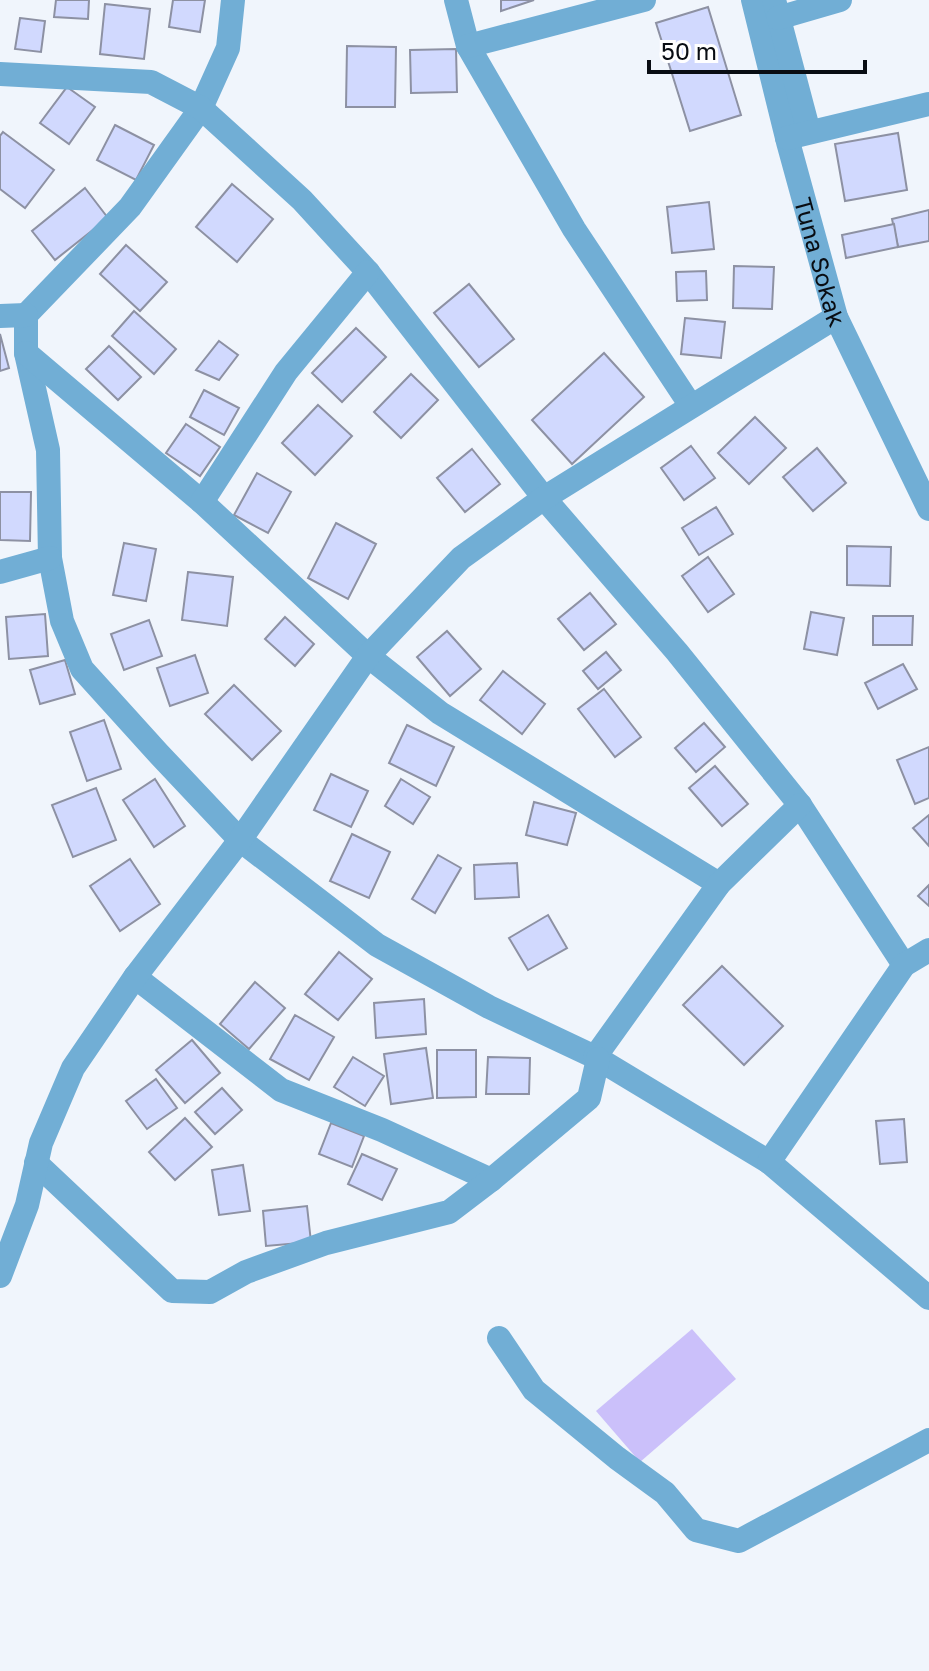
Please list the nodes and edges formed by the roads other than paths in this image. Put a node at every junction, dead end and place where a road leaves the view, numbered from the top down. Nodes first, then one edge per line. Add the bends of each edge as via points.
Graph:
1 (233, 0) edge
2 (456, 0) edge
3 (644, 0) edge
4 (753, 0) edge
5 (840, 0) edge
6 (776, 9) edge
7 (468, 46) junction
8 (0, 74) edge
9 (929, 104) edge
10 (201, 108) junction
11 (798, 135) junction
12 (368, 272) junction
13 (26, 315) junction
14 (0, 316) edge
15 (836, 317) junction
16 (26, 353) junction
17 (691, 406) junction
18 (544, 498) junction
19 (202, 502) junction
20 (929, 509) edge
21 (50, 558) junction
22 (0, 572) edge
23 (368, 656) junction
24 (800, 805) junction
25 (240, 840) junction
26 (719, 884) junction
27 (929, 950) edge
28 (904, 965) junction
29 (135, 977) junction
30 (596, 1058) junction
31 (769, 1162) junction
32 (36, 1163) junction
33 (491, 1180) junction
34 (0, 1276) edge
35 (929, 1298) edge
36 (499, 1338) dead end
37 (929, 1440) edge

1 - 10 street via 228,48
2 - 7 street
3 - 7 street
4 - 11 street, Tuna Sokak
5 - 6 street
6 - 11 street
7 - 17 street via 574,229
8 - 10 street via 151,82
9 - 11 street
10 - 12 street via 302,200
10 - 13 street via 130,207
11 - 15 street, Tuna Sokak
12 - 18 street
12 - 19 street via 286,372
13 - 14 street
13 - 16 street
15 - 17 street
15 - 20 street, Tuna Sokak
16 - 19 street
16 - 21 street via 48,450
17 - 18 street
18 - 23 street via 461,558
18 - 24 street
19 - 23 street
21 - 22 street
21 - 25 street via 62,621 82,669
23 - 25 street
23 - 26 street via 440,713
24 - 26 street
24 - 28 street
25 - 29 street
25 - 30 street via 377,945
26 - 30 street
27 - 28 street
28 - 31 street
29 - 32 street via 73,1068
29 - 33 street via 281,1090
30 - 31 street
30 - 33 street via 589,1098
31 - 35 street
32 - 33 street via 172,1291 210,1292 246,1272 326,1243 449,1212
32 - 34 street via 27,1205
36 - 37 street via 534,1390 665,1493 696,1530 739,1541

